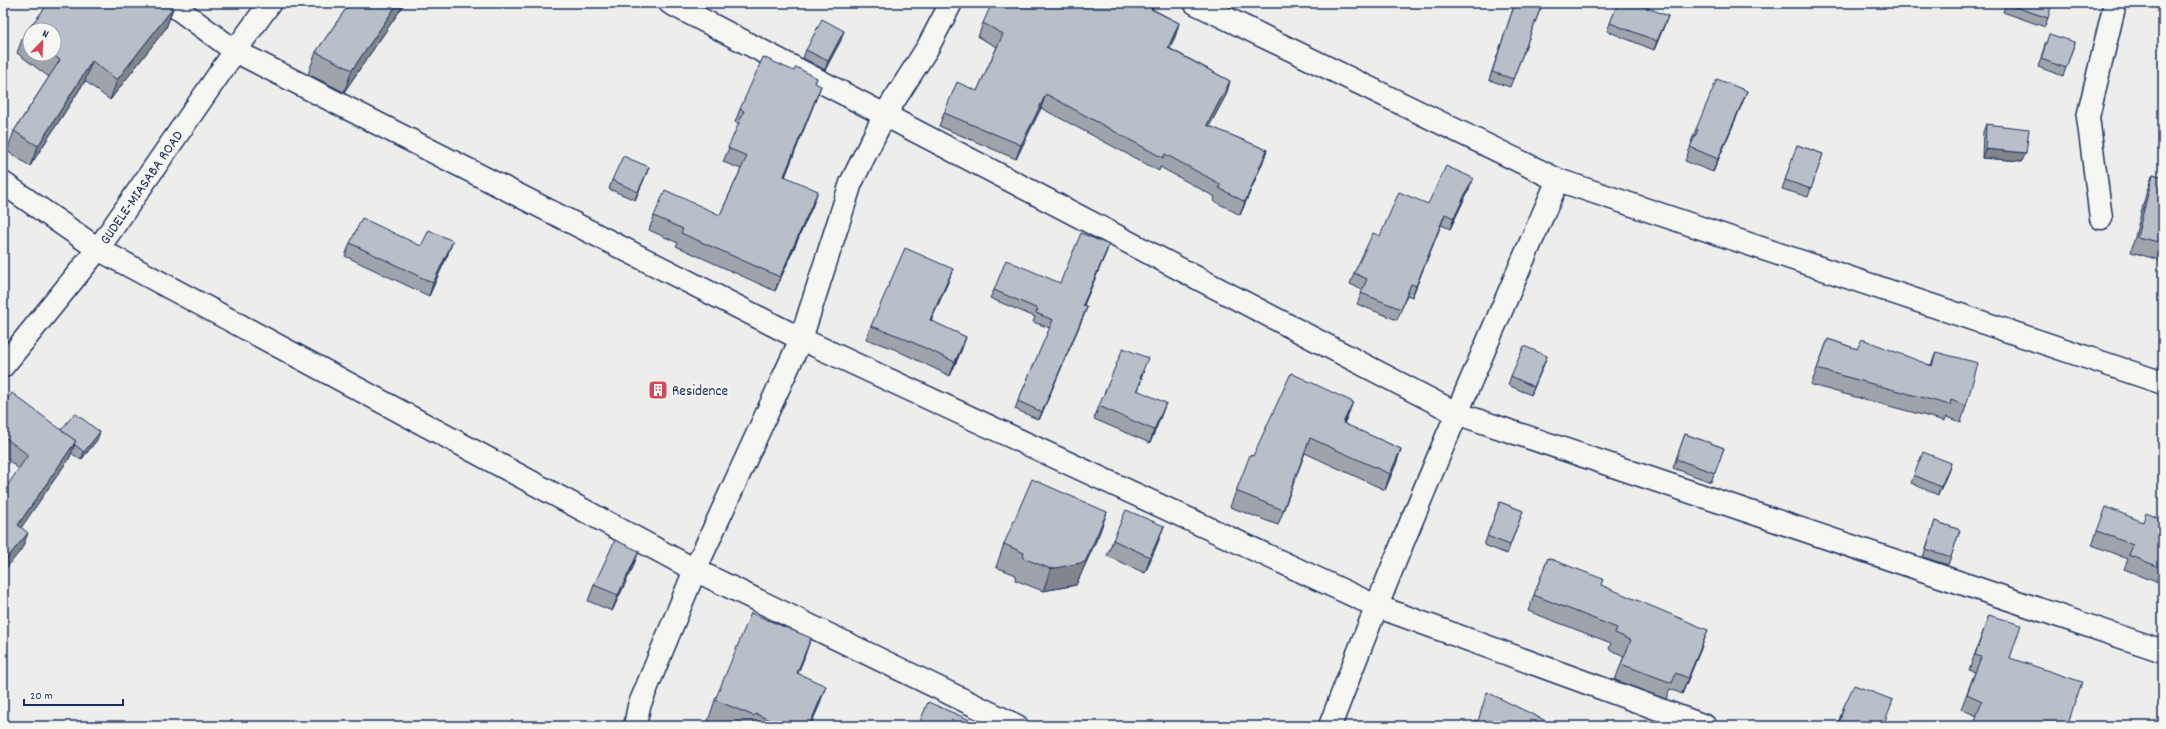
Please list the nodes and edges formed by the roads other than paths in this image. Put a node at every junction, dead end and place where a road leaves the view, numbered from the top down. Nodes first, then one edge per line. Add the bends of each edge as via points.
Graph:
1 (170, 3) edge
2 (270, 3) edge
3 (670, 3) edge
4 (951, 3) edge
5 (1195, 3) edge
6 (2115, 3) edge
7 (234, 51) junction
8 (884, 116) junction
9 (1558, 180) junction
10 (3, 183) edge
11 (2101, 218) dead end
12 (98, 249) junction
13 (801, 339) junction
14 (3, 366) edge
15 (2163, 382) edge
16 (1456, 413) junction
17 (695, 570) junction
18 (1376, 606) junction
19 (2163, 651) edge
20 (635, 726) edge
21 (1017, 726) edge
22 (1330, 726) edge
23 (1705, 726) edge

1 - 7 street
2 - 7 street, GUDELE-MIASABA ROAD
3 - 8 street
4 - 8 street via 928,47
5 - 9 street
6 - 11 street via 2088,117
7 - 12 street, GUDELE-MIASABA ROAD
7 - 13 street
8 - 13 street via 851,183
8 - 16 street
9 - 15 street
9 - 16 street
10 - 12 street
12 - 14 street, GUDELE-MIASABA ROAD
12 - 17 street
13 - 17 street
13 - 18 street
16 - 18 street
16 - 19 street
17 - 20 street via 639,706
17 - 21 street
18 - 22 street
18 - 23 street

